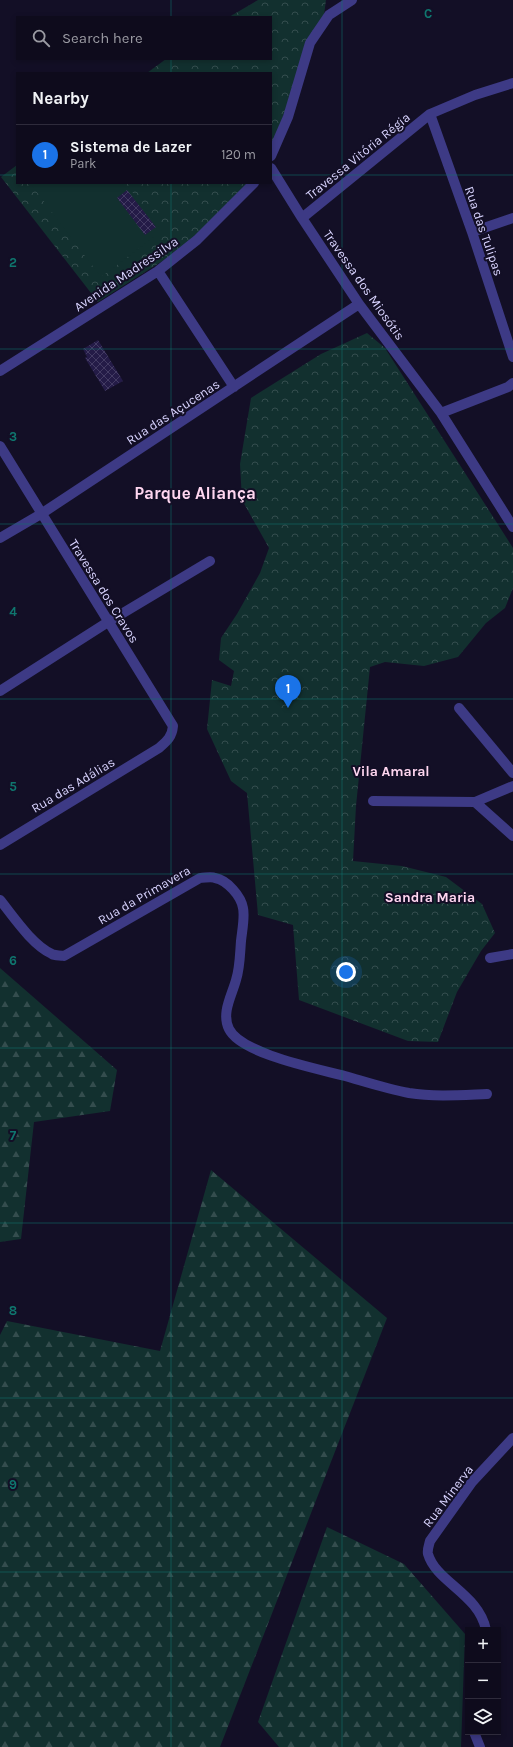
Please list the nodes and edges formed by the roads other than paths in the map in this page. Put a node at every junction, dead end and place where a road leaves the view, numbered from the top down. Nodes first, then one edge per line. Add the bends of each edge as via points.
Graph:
1 (352, 0) edge
2 (513, 83) edge
3 (430, 114) junction
4 (272, 154) edge
5 (272, 170) edge
6 (253, 184) edge
7 (302, 218) junction
8 (513, 218) edge
9 (472, 232) junction
10 (158, 271) junction
11 (359, 304) junction
12 (513, 357) edge
13 (0, 371) edge
14 (513, 383) edge
15 (234, 387) junction
16 (441, 412) junction
17 (0, 446) edge
18 (41, 514) junction
19 (513, 527) edge
20 (0, 538) edge
21 (210, 561) dead end
22 (108, 622) junction
23 (0, 691) edge
24 (460, 708) dead end
25 (159, 748) joint
26 (513, 773) edge
27 (513, 786) edge
28 (373, 801) dead end
29 (475, 802) junction
30 (513, 836) edge
31 (0, 845) edge
32 (0, 900) edge
33 (513, 954) edge
34 (490, 958) dead end
35 (487, 1094) dead end
36 (513, 1438) edge
37 (485, 1627) edge
38 (475, 1735) edge
39 (480, 1747) edge

1 - 4 street via 329,15 310,43 288,117
2 - 3 street, Travessa Vitória Régia via 475,95
3 - 7 street, Travessa Vitória Régia
3 - 9 street, Rua das Tulipas
5 - 7 street, Travessa dos Miosótis
6 - 10 street, Avenida Madressilva via 197,240
7 - 11 street, Travessa dos Miosótis
8 - 9 street
9 - 12 street, Rua das Tulipas
10 - 13 street, Avenida Madressilva
10 - 15 street
11 - 15 street, Rua das Açucenas
11 - 16 street, Travessa dos Miosótis
14 - 16 street
15 - 18 street, Rua das Açucenas
16 - 19 street, Travessa dos Miosótis
17 - 18 street, Travessa dos Cravos
18 - 20 street, Rua das Açucenas
18 - 22 street, Travessa dos Cravos
21 - 22 street
22 - 23 street
22 - 25 street, Travessa dos Cravos via 173,726 170,738
24 - 26 street
25 - 31 street, Rua das Adálias
27 - 29 street
28 - 29 street
29 - 30 street
32 - 35 street, Rua da Primavera via 39,944 53,955 64,956 200,878 216,878 229,886 243,908 236,979 226,1015 230,1031 240,1040 257,1050 295,1064 410,1093 445,1096
33 - 34 street
36 - 37 street, Rua Minerva via 472,1482 430,1541 428,1552 433,1565 471,1601 484,1620
38 - 39 street

